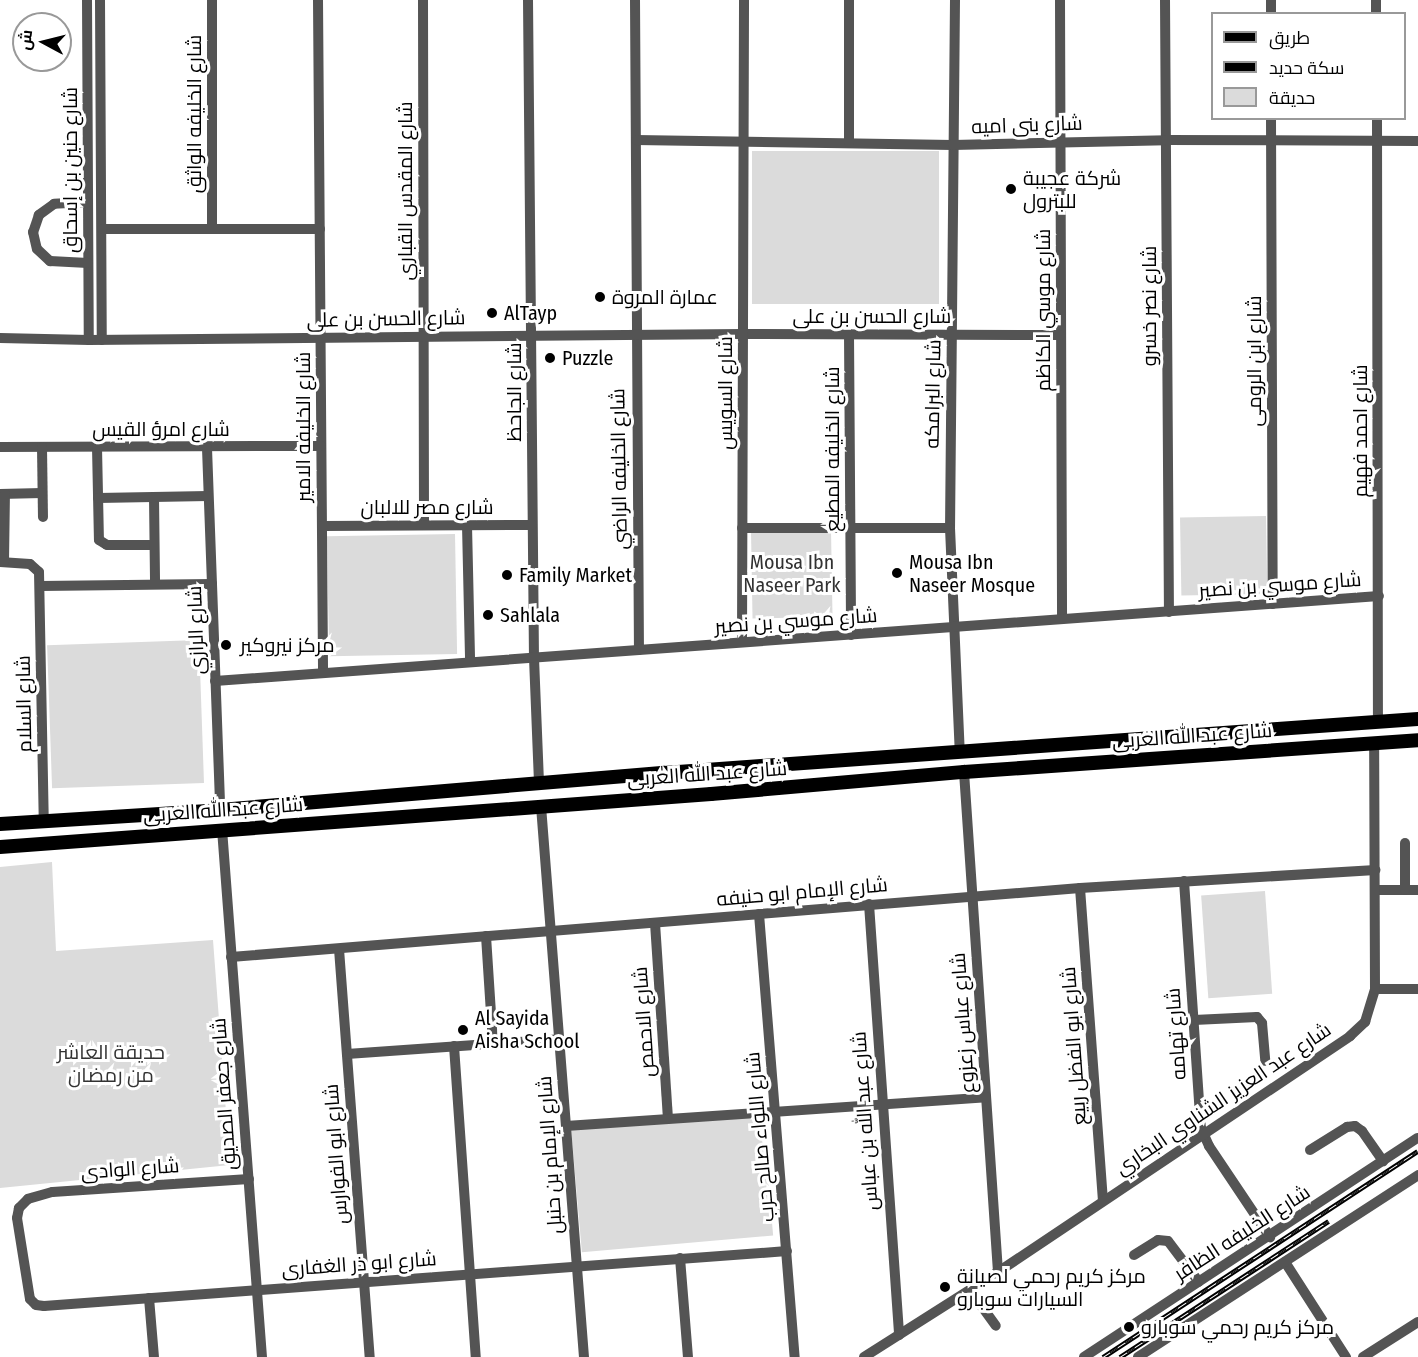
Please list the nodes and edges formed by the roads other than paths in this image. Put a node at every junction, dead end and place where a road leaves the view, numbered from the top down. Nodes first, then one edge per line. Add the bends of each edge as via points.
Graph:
1 (87, 0) edge
2 (100, 0) edge
3 (212, 0) edge
4 (318, 0) edge
5 (423, 0) edge
6 (528, 0) edge
7 (635, 0) edge
8 (744, 0) edge
9 (849, 0) edge
10 (955, 0) edge
11 (1060, 0) edge
12 (1165, 0) edge
13 (1270, 120) edge
14 (1377, 120) edge
15 (636, 140) junction
16 (1166, 140) junction
17 (1270, 140) junction
18 (1377, 140) junction
19 (744, 141) junction
20 (1418, 141) edge
21 (1061, 142) junction
22 (849, 143) junction
23 (953, 145) junction
24 (88, 202) junction
25 (212, 228) junction
26 (102, 229) junction
27 (320, 229) junction
28 (88, 263) junction
29 (88, 306) junction
30 (102, 306) junction
31 (743, 334) junction
32 (849, 334) junction
33 (635, 335) junction
34 (952, 335) junction
35 (1060, 335) junction
36 (532, 336) junction
37 (423, 337) junction
38 (0, 338) edge
39 (320, 338) junction
40 (89, 340) junction
41 (102, 340) junction
42 (321, 446) junction
43 (0, 447) edge
44 (42, 447) junction
45 (97, 447) junction
46 (207, 448) junction
47 (42, 493) junction
48 (2, 494) edge
49 (208, 496) junction
50 (154, 497) junction
51 (98, 498) junction
52 (43, 517) dead end
53 (424, 525) junction
54 (467, 525) junction
55 (532, 525) junction
56 (322, 526) junction
57 (742, 528) junction
58 (850, 528) junction
59 (950, 528) junction
60 (154, 545) junction
61 (2, 562) edge
62 (155, 584) junction
63 (212, 584) junction
64 (41, 586) junction
65 (1379, 596) junction
66 (1273, 604) junction
67 (1169, 612) junction
68 (1062, 619) junction
69 (952, 628) junction
70 (852, 635) junction
71 (742, 642) junction
72 (639, 650) junction
73 (534, 658) junction
74 (470, 662) junction
75 (323, 673) junction
76 (215, 681) junction
77 (1418, 719) edge
78 (1378, 723) junction
79 (1418, 740) edge
80 (1374, 742) junction
81 (960, 753) junction
82 (709, 771) junction
83 (964, 772) junction
84 (664, 773) junction
85 (539, 784) junction
86 (711, 794) junction
87 (665, 797) junction
88 (541, 806) junction
89 (220, 810) junction
90 (44, 822) junction
91 (0, 824) edge
92 (222, 829) junction
93 (1405, 843) dead end
94 (0, 847) edge
95 (1375, 870) junction
96 (1184, 881) junction
97 (1080, 888) junction
98 (1376, 890) junction
99 (1405, 890) junction
100 (1418, 890) edge
101 (973, 897) junction
102 (869, 904) junction
103 (759, 914) junction
104 (655, 923) junction
105 (551, 931) junction
106 (486, 936) junction
107 (339, 949) junction
108 (231, 957) junction
109 (1376, 989) junction
110 (1418, 989) edge
111 (1194, 1020) junction
112 (559, 1039) junction
113 (493, 1044) junction
114 (454, 1046) junction
115 (347, 1054) junction
116 (1265, 1061) dead end
117 (986, 1097) junction
118 (881, 1104) junction
119 (776, 1111) junction
120 (668, 1119) junction
121 (566, 1126) junction
122 (1204, 1135) junction
123 (1418, 1138) edge
124 (1310, 1150) dead end
125 (1383, 1161) junction
126 (1418, 1175) edge
127 (249, 1179) junction
128 (1104, 1200) junction
129 (19, 1208) joint
130 (1270, 1237) junction
131 (787, 1251) junction
132 (1134, 1255) dead end
133 (680, 1258) junction
134 (1285, 1262) junction
135 (577, 1266) junction
136 (998, 1272) junction
137 (470, 1274) junction
138 (363, 1282) junction
139 (1199, 1282) junction
140 (258, 1290) junction
141 (970, 1290) junction
142 (149, 1298) junction
143 (1418, 1322) edge
144 (996, 1326) dead end
145 (899, 1335) junction
146 (154, 1357) edge
147 (262, 1357) edge
148 (370, 1357) edge
149 (476, 1357) edge
150 (584, 1357) edge
151 (688, 1357) edge
152 (795, 1357) edge
153 (864, 1357) edge
154 (1084, 1357) edge
155 (1138, 1357) edge
156 (1346, 1357) edge
157 (1363, 1357) edge

1 - 24 street, شارع حنين بن إسحاق
2 - 26 street, شارع حنين بن إسحاق
3 - 25 street, شارع الخليفه الواثق
4 - 27 street, شارع الخليفه الامير
5 - 37 street, شارع المقدس القباري
6 - 36 street, شارع الجاحظ
7 - 15 street, شارع الخليفه الراضي
8 - 19 street, شارع السويس
9 - 22 street
10 - 23 street, شارع البرامكه
11 - 21 street, شارع موسي الكاظم
12 - 16 street, شارع نصر خسرو
13 - 17 street, شارع ابن الرومى
14 - 18 street, شارع احمد فهيم
15 - 19 street, شارع بنى اميه
15 - 33 street, شارع الخليفه الراضي
16 - 17 street, شارع بنى اميه
16 - 21 street, شارع بنى اميه
16 - 67 street, شارع نصر خسرو
17 - 18 street, شارع بنى اميه
17 - 66 street, شارع ابن الرومى
18 - 20 street, شارع بنى اميه
18 - 65 street, شارع احمد فهيم
19 - 22 street, شارع بنى اميه
19 - 31 street, شارع السويس
21 - 23 street, شارع بنى اميه
21 - 35 street, شارع موسي الكاظم
22 - 23 street, شارع بنى اميه
23 - 34 street, شارع البرامكه
24 - 28 street, شارع حنين بن إسحاق
24 - 28 street via 54,204 39,215 33,232 37,249 50,261
25 - 26 street
25 - 27 street
26 - 30 street, شارع حنين بن إسحاق
27 - 39 street, شارع الخليفه الامير
28 - 29 street, شارع حنين بن إسحاق
29 - 30 street via 96,312
29 - 40 street, شارع حنين بن إسحاق
30 - 41 street, شارع حنين بن إسحاق
31 - 32 street, شارع الحسن بن على
31 - 33 street, شارع الحسن بن على
31 - 57 street, شارع السويس
32 - 34 street, شارع الحسن بن على
32 - 58 street, شارع الخليفه المطيع
33 - 36 street, شارع الحسن بن على
33 - 72 street, شارع الخليفه الراضي
34 - 35 street, شارع الحسن بن على
34 - 59 street, شارع البرامكه
35 - 68 street, شارع موسي الكاظم
36 - 37 street, شارع الحسن بن على
36 - 55 street, شارع الجاحظ
37 - 39 street, شارع الحسن بن على
37 - 53 street, شارع المقدس القباري
38 - 40 street, شارع الحسن بن على
39 - 41 street, شارع الحسن بن على
39 - 42 street, شارع الخليفه الامير
40 - 41 street, شارع الحسن بن على
42 - 46 street, شارع امرؤ القيس
42 - 56 street, شارع الخليفه الامير
43 - 44 street, شارع امرؤ القيس
44 - 45 street, شارع امرؤ القيس
44 - 47 street
45 - 46 street, شارع امرؤ القيس
45 - 51 street
46 - 49 street, شارع الرازي
47 - 48 street
47 - 52 street
48 - 61 street
49 - 50 street
49 - 63 street, شارع الرازي
50 - 51 street
50 - 60 street
51 - 60 street via 100,543
53 - 54 street, شارع مصر للالبان
53 - 56 street, شارع مصر للالبان
54 - 55 street, شارع مصر للالبان
54 - 74 street
55 - 73 street, شارع الجاحظ
56 - 75 street, شارع الخليفه الامير
57 - 58 street
57 - 71 street, شارع السويس
58 - 59 street
58 - 70 street, شارع الخليفه المطيع
59 - 69 street, شارع البرامكه
60 - 62 street
61 - 64 street via 36,567
62 - 63 street
62 - 64 street
63 - 76 street, شارع الرازي
64 - 90 street, شارع السلام
65 - 66 street, شارع موسي بن نصير
65 - 78 street, شارع احمد فهيم
66 - 67 street, شارع موسي بن نصير
67 - 68 street, شارع موسي بن نصير
68 - 69 street, شارع موسي بن نصير
69 - 70 street, شارع موسي بن نصير
69 - 81 street, شارع البرامكه
70 - 71 street, شارع موسي بن نصير
71 - 72 street, شارع موسي بن نصير
72 - 73 street, شارع موسي بن نصير
73 - 74 street, شارع موسي بن نصير
73 - 85 street, شارع الجاحظ
74 - 75 street, شارع موسي بن نصير
75 - 76 street, شارع موسي بن نصير
76 - 89 street, شارع الرازي
77 - 78 main road, شارع عبد الله العربى
78 - 81 main road, شارع عبد الله العربى
79 - 80 main road, شارع عبد الله العربى
80 - 83 main road, شارع عبد الله العربى
80 - 95 street, شارع عبد العزيز الشناوي البخاري
81 - 82 main road, شارع عبد الله العربى
82 - 84 main road, شارع عبد الله العربى
82 - 86 main road via 706,782
83 - 86 main road, شارع عبد الله العربى
83 - 101 street, شارع عباس زعزوع
84 - 85 main road, شارع عبد الله العربى
84 - 87 main road via 668,786
85 - 89 main road, شارع عبد الله العربى
86 - 87 main road, شارع عبد الله العربى
87 - 88 main road, شارع عبد الله العربى
88 - 92 main road, شارع عبد الله العربى
88 - 105 street, شارع الإمام بن حنبل
89 - 90 main road, شارع عبد الله العربى
90 - 91 main road, شارع عبد الله العربى
92 - 94 main road, شارع عبد الله العربى
92 - 108 street, شارع جعفر الصديق
93 - 99 street
95 - 96 street, شارع الإمام ابو حنيفه
95 - 98 street, شارع عبد العزيز الشناوي البخاري
96 - 97 street, شارع الإمام ابو حنيفه
96 - 111 street, شارع تهامه
97 - 101 street, شارع الإمام ابو حنيفه
97 - 128 street, شارع ابو الفضل ربيع
98 - 99 street
98 - 109 street, شارع عبد العزيز الشناوي البخاري
99 - 100 street
101 - 102 street, شارع الإمام ابو حنيفه
101 - 117 street, شارع عباس زعزوع
102 - 103 street, شارع الإمام ابو حنيفه
102 - 118 street, شارع عبد الله بن عباس
103 - 104 street, شارع الإمام ابو حنيفه
103 - 119 street, شارع اللواء صالح حرب
104 - 105 street, شارع الإمام ابو حنيفه
104 - 120 street, شارع الاحمص
105 - 106 street, شارع الإمام ابو حنيفه
105 - 112 street, شارع الإمام بن حنبل
106 - 107 street, شارع الإمام ابو حنيفه
106 - 113 street
107 - 108 street, شارع الإمام ابو حنيفه
107 - 115 street, شارع ابو الفوارس
108 - 127 street, شارع جعفر الصديق
109 - 110 street
109 - 122 street, شارع عبد العزيز الشناوي البخاري via 1370,1013 1358,1030
111 - 116 street via 1257,1017 1262,1023
111 - 122 street, شارع تهامه
112 - 113 street
112 - 121 street, شارع الإمام بن حنبل
113 - 114 street
114 - 115 street
114 - 137 street
115 - 138 street, شارع ابو الفوارس
117 - 118 street
117 - 136 street, شارع عباس زعزوع
118 - 119 street
118 - 145 street, شارع عبد الله بن عباس
119 - 120 street
119 - 131 street, شارع اللواء صالح حرب
120 - 121 street
121 - 135 street, شارع الإمام بن حنبل
122 - 128 street, شارع عبد العزيز الشناوي البخاري
122 - 130 street, شارع تهامه
123 - 125 street, شارع الخليفه الظافر
124 - 125 street via 1355,1126
125 - 130 street, شارع الخليفه الظافر
126 - 134 street
127 - 129 street, شارع الوادى via 51,1192 35,1196
127 - 140 street, شارع جعفر الصديق
128 - 136 street, شارع عبد العزيز الشناوي البخاري
129 - 142 street, شارع ابو ذر الغفارى via 18,1228 32,1302 44,1305
130 - 139 street, شارع الخليفه الظافر
131 - 133 street, شارع ابو ذر الغفارى
131 - 152 street, شارع اللواء صالح حرب
132 - 139 street via 1158,1240 1168,1241
133 - 135 street, شارع ابو ذر الغفارى
133 - 151 street
134 - 155 street
134 - 156 street
135 - 137 street, شارع ابو ذر الغفارى
135 - 150 street, شارع الإمام بن حنبل
136 - 141 street, شارع عبد العزيز الشناوي البخاري
137 - 138 street, شارع ابو ذر الغفارى
137 - 149 street
138 - 140 street, شارع ابو ذر الغفارى
138 - 148 street, شارع ابو الفوارس
139 - 154 street, شارع الخليفه الظافر
140 - 142 street, شارع ابو ذر الغفارى
140 - 147 street, شارع جعفر الصديق
141 - 144 street
141 - 145 street, شارع عبد العزيز الشناوي البخاري
142 - 146 street
143 - 157 street
145 - 153 street, شارع عبد العزيز الشناوي البخاري

